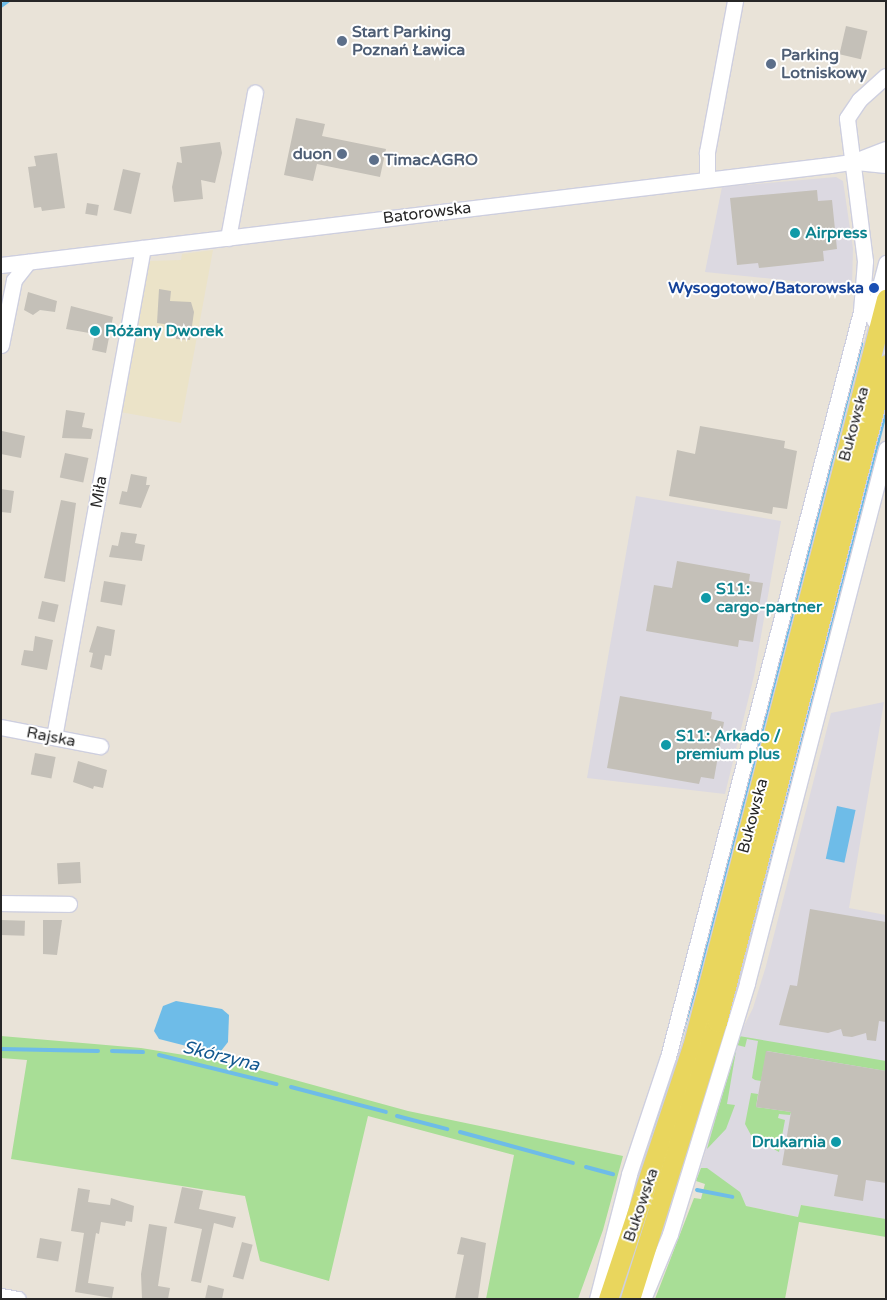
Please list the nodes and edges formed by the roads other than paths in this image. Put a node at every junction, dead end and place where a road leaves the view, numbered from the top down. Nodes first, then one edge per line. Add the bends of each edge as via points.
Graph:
1 (735, 1) edge
2 (886, 76) edge
3 (255, 92) dead end
4 (886, 149) edge
5 (852, 162) junction
6 (886, 165) edge
7 (707, 177) junction
8 (228, 238) junction
9 (143, 248) junction
10 (28, 262) junction
11 (886, 263) edge
12 (1, 265) edge
13 (14, 280) junction
14 (886, 299) edge
15 (877, 335) junction
16 (1, 344) edge
17 (886, 364) edge
18 (886, 449) edge
19 (1, 727) edge
20 (54, 737) junction
21 (100, 746) dead end
22 (1, 903) edge
23 (69, 904) dead end
24 (1, 1296) edge
25 (18, 1299) edge
26 (597, 1299) edge
27 (608, 1299) edge
28 (630, 1299) edge
29 (643, 1299) edge

1 - 7 street via 707,152
2 - 5 street via 859,100 847,118
3 - 8 street
4 - 5 street, Batorowska
5 - 6 street, Batorowska
5 - 7 street, Batorowska
5 - 26 street via 865,261 861,310 668,1057 629,1174
7 - 8 street, Batorowska
8 - 9 street, Batorowska
9 - 10 street, Batorowska
9 - 20 street, Miła
10 - 12 street, Batorowska
10 - 13 street
11 - 15 street via 873,312
12 - 13 street
13 - 16 street
14 - 15 main road, Bukowska
15 - 27 main road, Bukowska via 692,1047
17 - 28 main road, Bukowska via 717,1022
18 - 29 street via 747,984 670,1234
19 - 20 street, Rajska
20 - 21 street, Rajska
22 - 23 street
24 - 25 street

